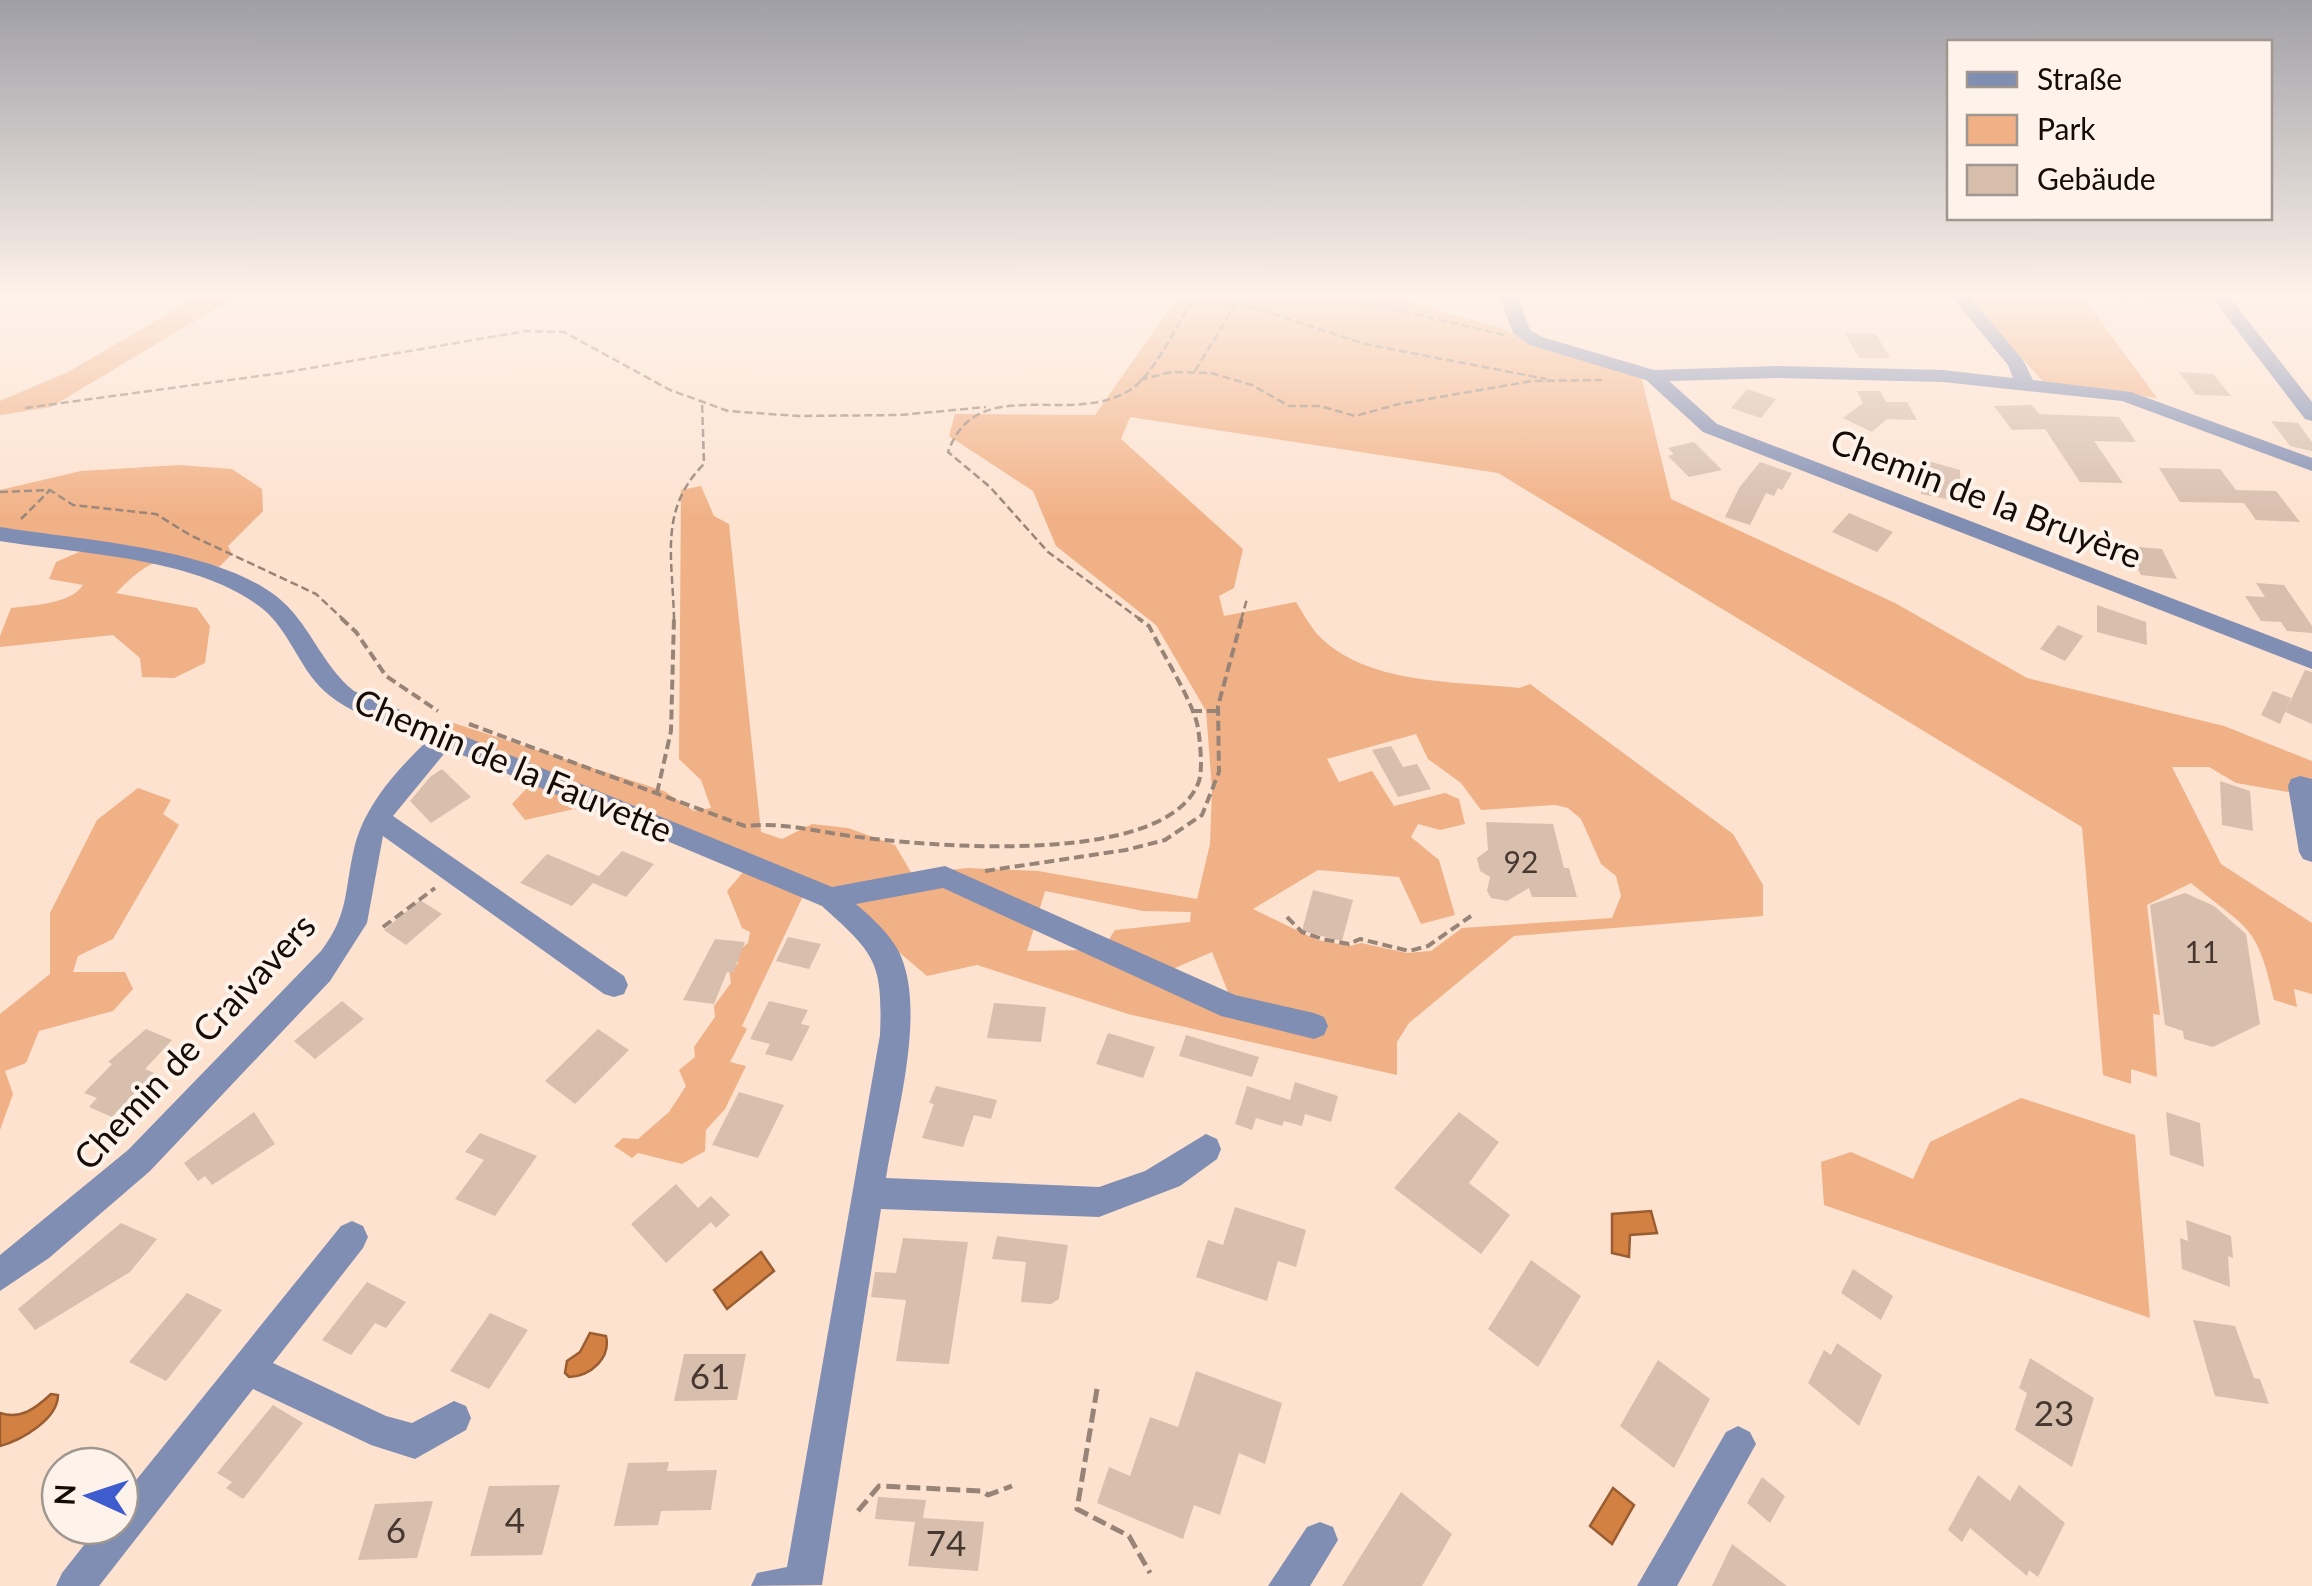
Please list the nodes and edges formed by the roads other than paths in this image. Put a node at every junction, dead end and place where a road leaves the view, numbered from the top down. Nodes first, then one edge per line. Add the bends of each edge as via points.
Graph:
1 (1629, 369) edge
2 (2020, 369) edge
3 (2276, 369) edge
4 (1652, 376) junction
5 (2025, 384) junction
6 (2312, 415) edge
7 (2312, 464) edge
8 (3, 535) edge
9 (2312, 661) edge
10 (451, 726) junction
11 (2312, 789) edge
12 (379, 820) junction
13 (2312, 852) edge
14 (831, 898) junction
15 (614, 985) dead end
16 (1314, 1026) dead end
17 (1206, 1149) dead end
18 (869, 1193) junction
19 (352, 1237) dead end
20 (0, 1275) edge
21 (247, 1369) junction
22 (454, 1418) dead end
23 (1738, 1444) dead end
24 (1320, 1540) dead end
25 (75, 1586) edge
26 (770, 1586) edge
27 (802, 1586) edge
28 (1287, 1586) edge
29 (1656, 1586) edge

1 - 4 street
2 - 5 street
3 - 6 street
4 - 5 street via 1776,372
4 - 9 street, Chemin de la Bruyère via 1710,428
5 - 7 street via 2144,400
8 - 10 street, Chemin de la Fauvette via 170,564 251,589 276,609 329,685
10 - 12 street, Chemin de Craivavers
10 - 14 street, Chemin de la Fauvette
11 - 13 street via 2300,786
12 - 15 street
12 - 20 street, Chemin de Craivavers via 367,848 360,909 331,958 125,1177
14 - 16 street via 945,876 1231,1007
14 - 18 street, Chemin de la Fauvette via 882,943 897,986
17 - 18 street via 1177,1172 1100,1202
18 - 27 street, Chemin de la Fauvette
19 - 21 street
21 - 22 street via 382,1433 414,1441
21 - 25 street
23 - 29 street
24 - 28 street
26 - 27 street

